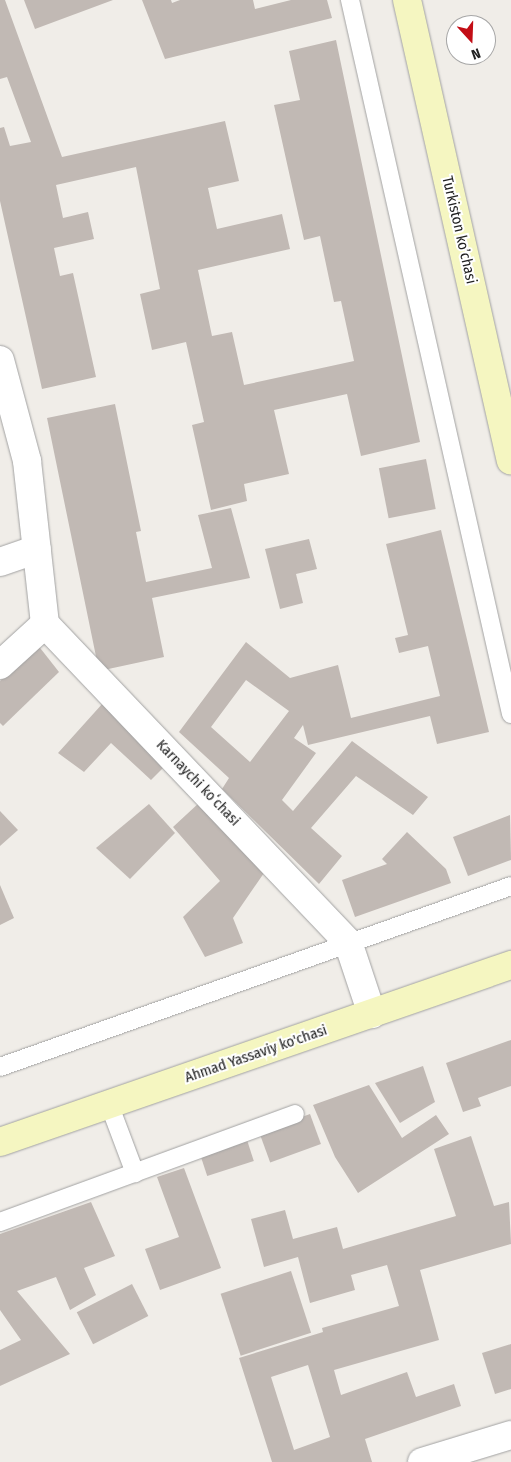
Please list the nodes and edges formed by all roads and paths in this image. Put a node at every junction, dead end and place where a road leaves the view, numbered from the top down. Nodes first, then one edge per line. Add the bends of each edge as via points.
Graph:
1 (350, 0) edge
2 (407, 0) edge
3 (0, 360) edge
4 (511, 460) edge
5 (36, 549) junction
6 (0, 562) edge
7 (45, 624) junction
8 (0, 665) edge
9 (511, 714) edge
10 (511, 886) edge
11 (348, 942) junction
12 (511, 965) edge
13 (372, 1014) junction
14 (0, 1067) edge
15 (109, 1104) junction
16 (295, 1114) dead end
17 (0, 1142) edge
18 (134, 1173) junction
19 (0, 1222) edge
20 (511, 1435) edge
21 (422, 1462) edge

1 - 9 lane
2 - 4 main road, Turkiston ko’chasi
3 - 5 street via 27,461
5 - 6 street
5 - 7 street
7 - 8 street
7 - 11 street, Karnaychi koʻchasi
10 - 11 lane
11 - 13 street, Karnaychi koʻchasi
11 - 14 lane
12 - 13 main road, Ahmad Yassaviy ko'chasi
13 - 15 main road, Ahmad Yassaviy ko'chasi
15 - 17 main road, Ahmad Yassaviy ko'chasi
15 - 18 lane
16 - 18 lane
18 - 19 lane
20 - 21 street

